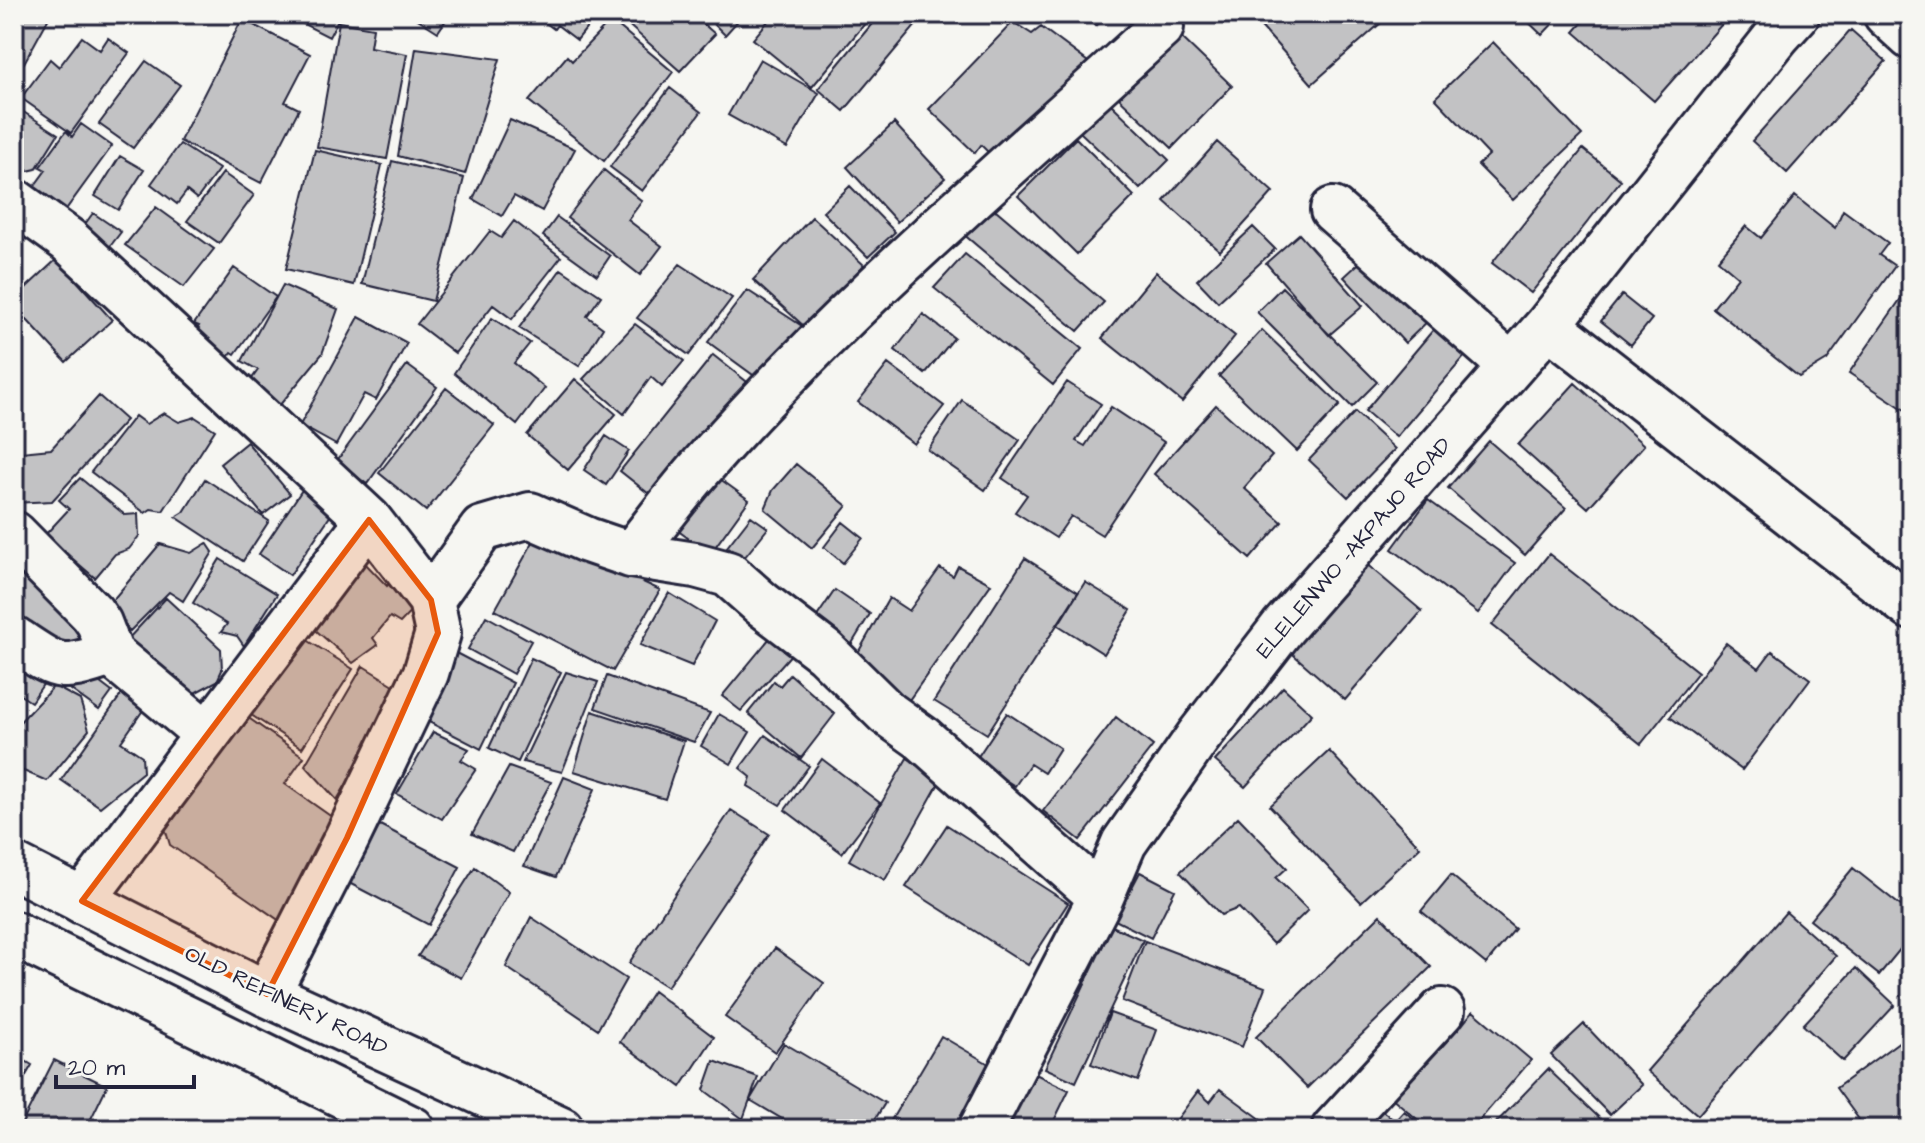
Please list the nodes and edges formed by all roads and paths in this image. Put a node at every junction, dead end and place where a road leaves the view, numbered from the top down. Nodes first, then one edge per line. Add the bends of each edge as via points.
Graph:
1 (1886, 14) edge
2 (1774, 21) edge
3 (1161, 27) dead end
4 (1911, 37) edge
5 (14, 201) edge
6 (1333, 210) dead end
7 (1548, 325) junction
8 (1511, 366) junction
9 (369, 520) junction
10 (14, 534) edge
11 (631, 555) junction
12 (431, 600) junction
13 (1911, 607) edge
14 (14, 639) edge
15 (111, 654) junction
16 (207, 734) junction
17 (14, 866) edge
18 (1101, 897) junction
19 (82, 901) junction
20 (14, 934) edge
21 (267, 994) junction
22 (1442, 1011) dead end
23 (411, 1129) edge
24 (561, 1129) edge
25 (981, 1129) edge
26 (1334, 1129) edge

1 - 4 street
2 - 7 street, ELELENWO -AKPAJO ROAD
3 - 11 street via 961,206 819,343 703,465
5 - 9 street via 68,240
6 - 8 street
7 - 8 street, ELELENWO -AKPAJO ROAD
7 - 13 street
8 - 18 street, ELELENWO -AKPAJO ROAD via 1283,627 1198,737 1124,843
9 - 12 street
9 - 16 street
10 - 15 street via 92,613
11 - 12 street via 530,515 482,529
11 - 18 street via 728,574 825,652 887,713
12 - 21 street via 438,633 426,673
14 - 15 street via 64,667
15 - 16 street
16 - 19 street
17 - 19 street, OLD REFINERY ROAD
18 - 25 street, ELELENWO -AKPAJO ROAD
19 - 21 street, OLD REFINERY ROAD
20 - 23 street
21 - 24 street, OLD REFINERY ROAD
22 - 26 street

